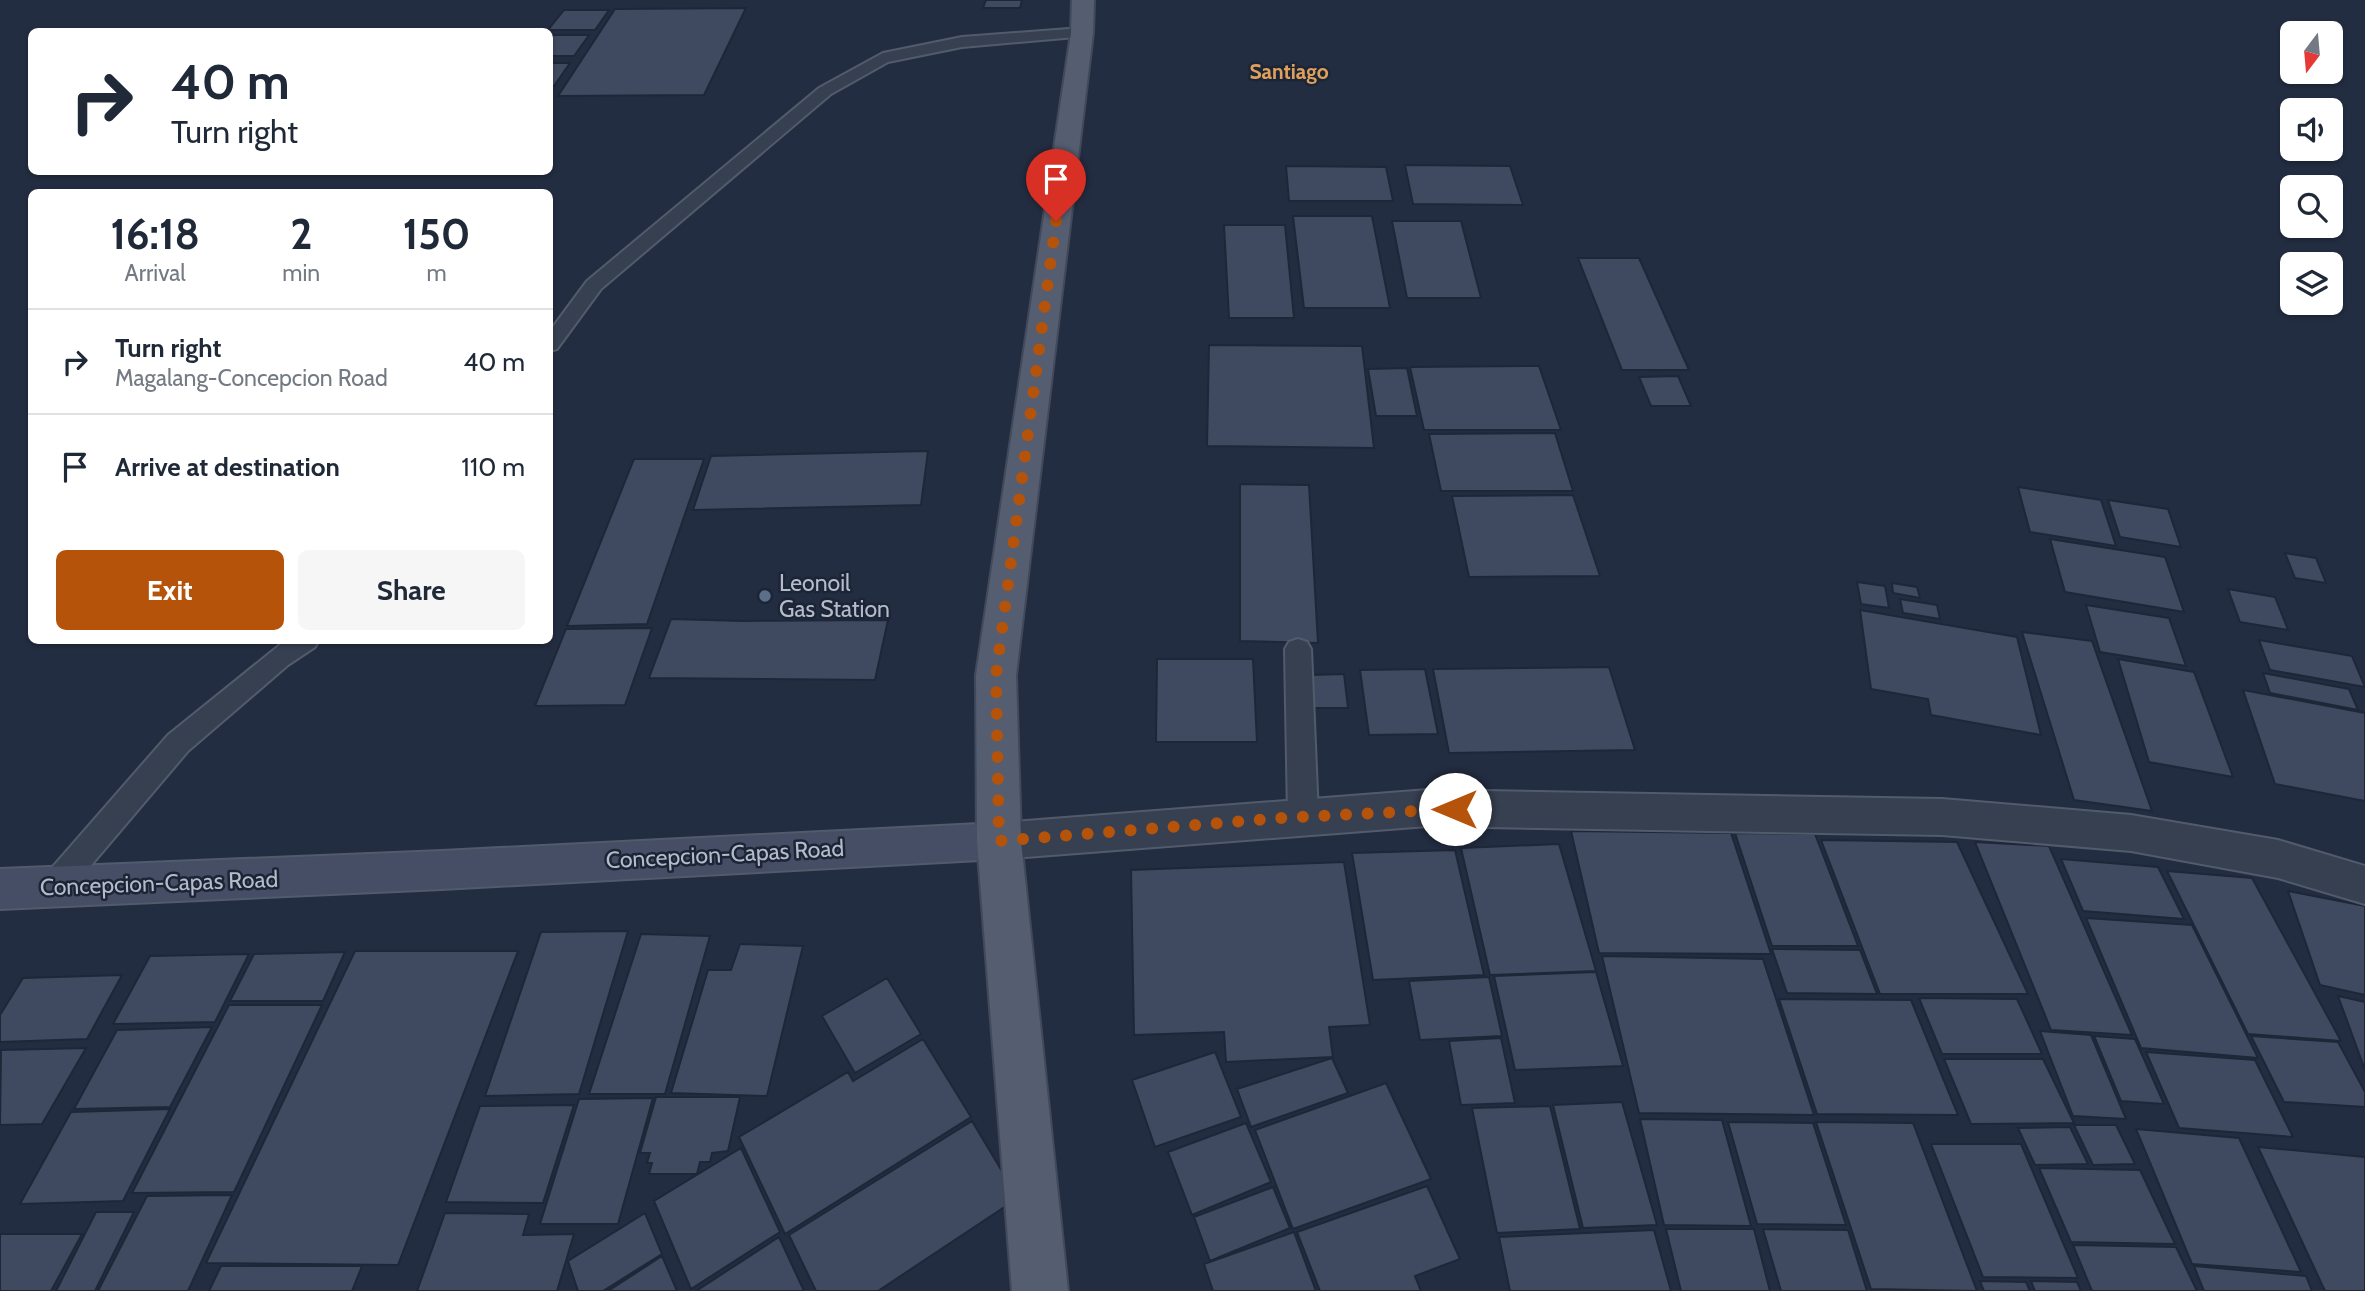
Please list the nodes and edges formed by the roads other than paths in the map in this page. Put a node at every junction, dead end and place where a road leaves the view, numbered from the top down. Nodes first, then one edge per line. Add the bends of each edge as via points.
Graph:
1 (1083, 0) edge
2 (1082, 33) junction
3 (553, 341) edge
4 (300, 644) edge
5 (1298, 649) dead end
6 (1303, 816) junction
7 (999, 841) junction
8 (2365, 885) edge
9 (54, 887) junction
10 (0, 889) edge
11 (1040, 1291) edge

1 - 2 main road
2 - 3 lane via 962,42 883,58 825,91 594,285
2 - 7 main road via 996,675
4 - 9 lane via 178,743
5 - 6 lane
6 - 7 street
6 - 8 street via 1428,808 1942,817 2131,833 2278,859
7 - 9 main road, Concepcion-Capas Road
7 - 11 main road
9 - 10 main road, Concepcion-Capas Road

